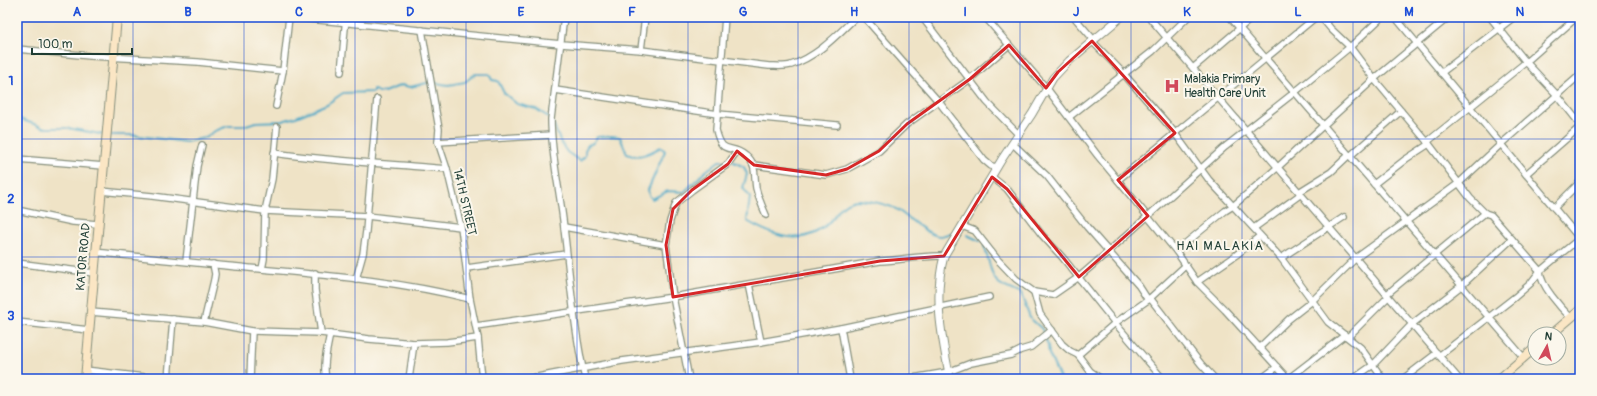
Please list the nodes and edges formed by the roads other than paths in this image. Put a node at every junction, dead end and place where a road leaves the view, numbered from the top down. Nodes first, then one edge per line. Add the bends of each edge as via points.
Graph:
1 (117, 17) edge
2 (289, 17) edge
3 (564, 17) edge
4 (645, 17) edge
5 (725, 17) edge
6 (856, 17) edge
7 (864, 17) edge
8 (922, 17) edge
9 (985, 17) edge
10 (1074, 17) edge
11 (1121, 17) edge
12 (1149, 17) edge
13 (1188, 17) edge
14 (1230, 17) edge
15 (1253, 17) edge
16 (1316, 17) edge
17 (1321, 17) edge
18 (1382, 17) edge
19 (1395, 17) edge
20 (1449, 17) edge
21 (1490, 17) edge
22 (1514, 17) edge
23 (1577, 17) edge
24 (345, 20) edge
25 (1240, 28) junction
26 (1500, 29) junction
27 (422, 30) junction
28 (1167, 38) junction
29 (1093, 40) junction
30 (1417, 43) junction
31 (561, 44) junction
32 (1009, 45) junction
33 (1350, 47) junction
34 (17, 49) edge
35 (641, 50) junction
36 (113, 57) junction
37 (1266, 58) junction
38 (720, 60) junction
39 (1526, 62) junction
40 (1193, 68) junction
41 (283, 71) junction
42 (341, 72) dead end
43 (1123, 73) junction
44 (1441, 73) junction
45 (1580, 75) edge
46 (970, 79) junction
47 (1374, 79) junction
48 (555, 90) junction
49 (1048, 90) junction
50 (1295, 92) junction
51 (1557, 95) junction
52 (1218, 98) junction
53 (377, 99) dead end
54 (939, 102) junction
55 (276, 106) dead end
56 (1470, 107) junction
57 (1401, 111) junction
58 (718, 114) junction
59 (1069, 117) junction
60 (1580, 124) edge
61 (837, 125) dead end
62 (1323, 125) junction
63 (276, 127) dead end
64 (1580, 127) edge
65 (1246, 130) junction
66 (1175, 133) junction
67 (1018, 134) junction
68 (551, 135) junction
69 (438, 142) junction
70 (1428, 143) junction
71 (1013, 144) junction
72 (1501, 144) junction
73 (202, 145) dead end
74 (737, 151) junction
75 (274, 153) junction
76 (1349, 156) junction
77 (17, 159) edge
78 (372, 162) junction
79 (754, 165) junction
80 (104, 166) junction
81 (997, 167) junction
82 (1278, 167) junction
83 (447, 169) junction
84 (1201, 170) junction
85 (1526, 174) junction
86 (992, 176) junction
87 (1118, 180) junction
88 (1580, 182) edge
89 (1459, 183) junction
90 (1374, 184) junction
91 (101, 191) junction
92 (1300, 193) junction
93 (192, 201) junction
94 (1233, 206) junction
95 (1554, 208) junction
96 (17, 210) edge
97 (265, 211) junction
98 (1485, 213) junction
99 (766, 214) dead end
100 (367, 216) junction
101 (1148, 216) junction
102 (1344, 217) dead end
103 (1407, 222) junction
104 (98, 224) junction
105 (962, 226) junction
106 (461, 227) junction
107 (564, 227) junction
108 (1254, 228) junction
109 (1329, 228) junction
110 (1260, 236) junction
111 (1512, 239) junction
112 (1580, 239) edge
113 (666, 245) junction
114 (1109, 251) junction
115 (1176, 251) junction
116 (95, 252) junction
117 (566, 254) junction
118 (1434, 254) junction
119 (944, 256) junction
120 (1281, 258) junction
121 (1356, 258) junction
122 (186, 261) junction
123 (17, 263) edge
124 (213, 264) junction
125 (1185, 266) junction
126 (467, 268) junction
127 (262, 269) junction
128 (1540, 271) junction
129 (94, 273) junction
130 (315, 273) junction
131 (1079, 277) junction
132 (356, 278) junction
133 (1197, 282) junction
134 (749, 284) junction
135 (1461, 286) junction
136 (1034, 292) junction
137 (1387, 295) junction
138 (673, 296) junction
139 (989, 297) dead end
140 (470, 299) junction
141 (1149, 299) junction
142 (1312, 301) junction
143 (938, 308) junction
144 (91, 312) junction
145 (573, 312) junction
146 (1579, 312) edge
147 (1488, 317) junction
148 (1571, 318) junction
149 (173, 319) junction
150 (17, 322) edge
151 (204, 322) junction
152 (1115, 323) junction
153 (1412, 324) junction
154 (476, 326) junction
155 (1562, 326) edge
156 (841, 328) junction
157 (89, 330) junction
158 (1052, 330) junction
159 (252, 331) junction
160 (321, 333) junction
161 (330, 334) junction
162 (1347, 336) junction
163 (478, 338) junction
164 (761, 342) junction
165 (414, 343) junction
166 (1259, 348) junction
167 (683, 352) junction
168 (1438, 354) junction
169 (1078, 355) junction
170 (1527, 355) edge
171 (1524, 358) junction
172 (1373, 365) junction
173 (1277, 367) junction
174 (583, 368) junction
175 (85, 375) edge
176 (949, 376) edge
177 (17, 378) edge
178 (26, 379) edge
179 (161, 379) edge
180 (168, 379) edge
181 (250, 379) edge
182 (326, 379) edge
183 (409, 379) edge
184 (482, 379) edge
185 (526, 379) edge
186 (585, 379) edge
187 (689, 379) edge
188 (850, 379) edge
189 (907, 379) edge
190 (1101, 379) edge
191 (1163, 379) edge
192 (1215, 379) edge
193 (1261, 379) edge
194 (1288, 379) edge
195 (1353, 379) edge
196 (1383, 379) edge
197 (1403, 379) edge
198 (1459, 379) edge
199 (1499, 379) edge

1 - 36 main road
2 - 24 street
2 - 41 street
3 - 31 street
4 - 35 street
5 - 38 street
6 - 38 street via 828,43 790,65 769,66
7 - 54 street
8 - 46 street
9 - 32 street
10 - 29 street
11 - 29 street
12 - 28 street
13 - 28 street
14 - 25 street
15 - 25 street
16 - 37 street
17 - 33 street
18 - 33 street
19 - 30 street
20 - 30 street
21 - 26 street
22 - 26 street
23 - 39 street
24 - 27 street
24 - 42 street
25 - 37 street
25 - 40 street
26 - 39 street
26 - 44 street
27 - 31 street
27 - 69 street, 14TH STREET via 439,129
28 - 40 street
28 - 43 street
29 - 43 street
29 - 49 street via 1058,72
30 - 44 street
30 - 47 street
31 - 35 street
31 - 48 street
32 - 46 street
32 - 49 street
33 - 47 street
33 - 50 street
34 - 36 street
35 - 38 street
36 - 41 street
36 - 80 main road, KATOR ROAD
37 - 50 street
37 - 52 street
38 - 58 street
39 - 51 street
39 - 56 street
40 - 52 street
41 - 55 street
43 - 59 street
43 - 66 street
44 - 56 street
45 - 51 street
46 - 54 street
46 - 67 street via 997,114
47 - 57 street
47 - 62 street
48 - 58 street
48 - 68 street
49 - 59 street
49 - 67 street
50 - 62 street
50 - 65 street
51 - 60 street
51 - 72 street
52 - 65 street
52 - 66 street
53 - 78 street
54 - 79 street via 907,124 880,151 847,169 826,175
54 - 81 street via 984,160
56 - 70 street
56 - 72 street
57 - 70 street
57 - 76 street
58 - 61 street
58 - 74 street via 716,130 719,142 723,147
59 - 87 street
62 - 76 street
62 - 82 street
63 - 75 street
64 - 85 street
65 - 82 street
65 - 84 street
66 - 84 street
66 - 87 street
67 - 71 street
68 - 69 street
68 - 107 street
69 - 83 street, 14TH STREET
70 - 89 street
70 - 90 street
71 - 81 street
71 - 114 street via 1047,176
72 - 85 street
72 - 89 street
73 - 93 street via 197,161
74 - 79 street via 747,156
74 - 113 street via 728,164 676,203
75 - 78 street via 342,162
75 - 97 street via 272,179
76 - 90 street
76 - 92 street
77 - 80 street
78 - 83 street
78 - 100 street
79 - 99 street via 756,187
80 - 91 main road, KATOR ROAD
81 - 86 street
82 - 92 street
82 - 94 street
83 - 106 street, 14TH STREET
84 - 94 street
84 - 101 street
85 - 95 street
86 - 105 street
86 - 131 street via 1007,189 1042,236
87 - 101 street
88 - 95 street
89 - 98 street
89 - 103 street
90 - 103 street
91 - 93 street
91 - 104 main road, KATOR ROAD
92 - 108 street
92 - 109 street
93 - 97 street
93 - 122 street
94 - 108 street
94 - 115 street
95 - 112 street
96 - 104 street via 73,222
97 - 100 street
97 - 127 street
98 - 111 street via 1491,214
98 - 118 street
100 - 106 street
100 - 132 street via 363,254
101 - 114 street
101 - 115 street
102 - 109 street
103 - 118 street
103 - 121 street
104 - 116 main road, KATOR ROAD
105 - 119 street
105 - 136 street via 975,231 1016,279
106 - 126 street, 14TH STREET
107 - 113 street
107 - 117 street
108 - 110 street
109 - 120 street
109 - 121 street
110 - 120 street
110 - 133 street
111 - 128 street
111 - 135 street
112 - 128 street
113 - 138 street
114 - 131 street
114 - 141 street
115 - 125 street
116 - 122 street
116 - 129 main road, KATOR ROAD
117 - 126 street
117 - 145 street
118 - 135 street
118 - 137 street
119 - 134 street via 925,255 880,261
119 - 143 street via 940,272
120 - 142 street
121 - 137 street
121 - 142 street
122 - 124 street
123 - 129 street
124 - 127 street
124 - 151 street via 215,274
125 - 133 street
125 - 141 street
126 - 140 street, 14TH STREET
127 - 130 street
128 - 147 street via 1530,284
128 - 148 street via 1543,282 1554,299
129 - 144 main road, KATOR ROAD
130 - 132 street
130 - 160 street
131 - 136 street via 1053,295
131 - 152 street
132 - 140 street via 435,290
133 - 166 street
134 - 138 street
134 - 164 street
135 - 147 street
135 - 153 street
136 - 158 street via 1040,314
137 - 153 street
137 - 162 street
138 - 145 street
138 - 167 street
139 - 143 street
140 - 154 street, 14TH STREET
141 - 152 street
141 - 192 street
142 - 162 street via 1328,322
142 - 166 street
143 - 156 street
143 - 176 street
144 - 149 street
144 - 157 main road, KATOR ROAD
145 - 154 street
145 - 174 street
146 - 148 main road
147 - 168 street via 1450,349
147 - 171 street
148 - 155 main road
149 - 151 street
149 - 180 street
150 - 157 street
151 - 159 street
152 - 169 street
152 - 191 street
153 - 168 street
153 - 172 street
154 - 163 street, 14TH STREET
156 - 164 street
156 - 188 street
157 - 175 main road, KATOR ROAD
158 - 169 street via 1070,351
158 - 176 street via 1031,347 1011,355 971,363
159 - 160 street
159 - 181 street
160 - 161 street
161 - 165 street
161 - 182 street
162 - 172 street via 1361,348
162 - 194 street
163 - 165 street
163 - 184 street, 14TH STREET
164 - 167 street
165 - 183 street
166 - 173 street
167 - 174 street
167 - 187 street
168 - 197 street
168 - 198 street
169 - 190 street via 1090,371
170 - 171 main road
171 - 199 main road
172 - 195 street
172 - 196 street
173 - 193 street
173 - 194 street
174 - 185 street
174 - 186 street
175 - 179 street
176 - 189 street
177 - 178 street

